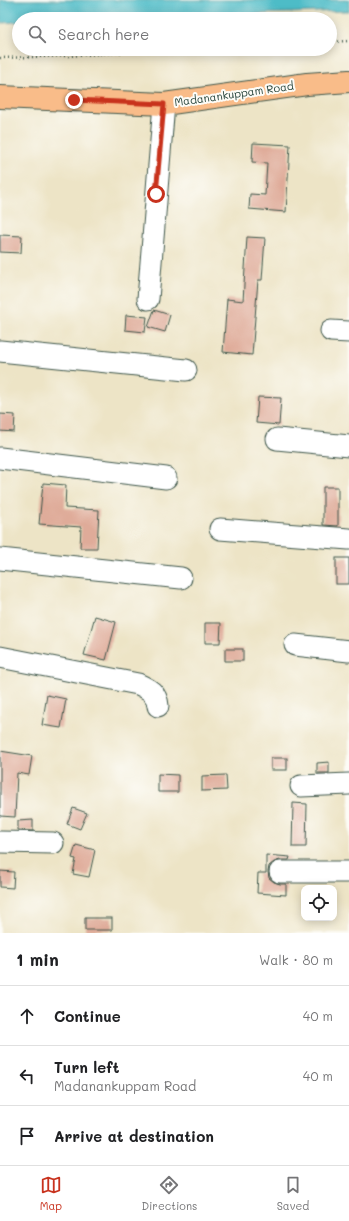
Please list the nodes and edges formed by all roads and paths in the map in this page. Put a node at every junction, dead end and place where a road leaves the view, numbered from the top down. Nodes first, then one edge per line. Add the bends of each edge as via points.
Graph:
1 (349, 41) edge
2 (337, 42) edge
3 (67, 56) edge
4 (0, 58) edge
5 (349, 81) edge
6 (0, 97) edge
7 (164, 104) junction
8 (148, 299) dead end
9 (0, 350) edge
10 (186, 370) dead end
11 (276, 439) dead end
12 (349, 446) edge
13 (0, 458) edge
14 (166, 478) dead end
15 (220, 529) dead end
16 (349, 539) edge
17 (0, 559) edge
18 (181, 578) dead end
19 (295, 645) dead end
20 (349, 651) edge
21 (0, 657) edge
22 (158, 706) dead end
23 (349, 784) edge
24 (301, 786) dead end
25 (0, 842) edge
26 (53, 844) dead end
27 (280, 872) dead end
28 (349, 872) edge

1 - 2 path
3 - 4 path
5 - 7 main road, Madanankuppam Road via 307,84
6 - 7 main road, Madanankuppam Road
7 - 8 street
9 - 10 street
11 - 12 street
13 - 14 street
15 - 16 street
17 - 18 street
19 - 20 street
21 - 22 street via 138,684 153,694
23 - 24 street
25 - 26 street
27 - 28 street

